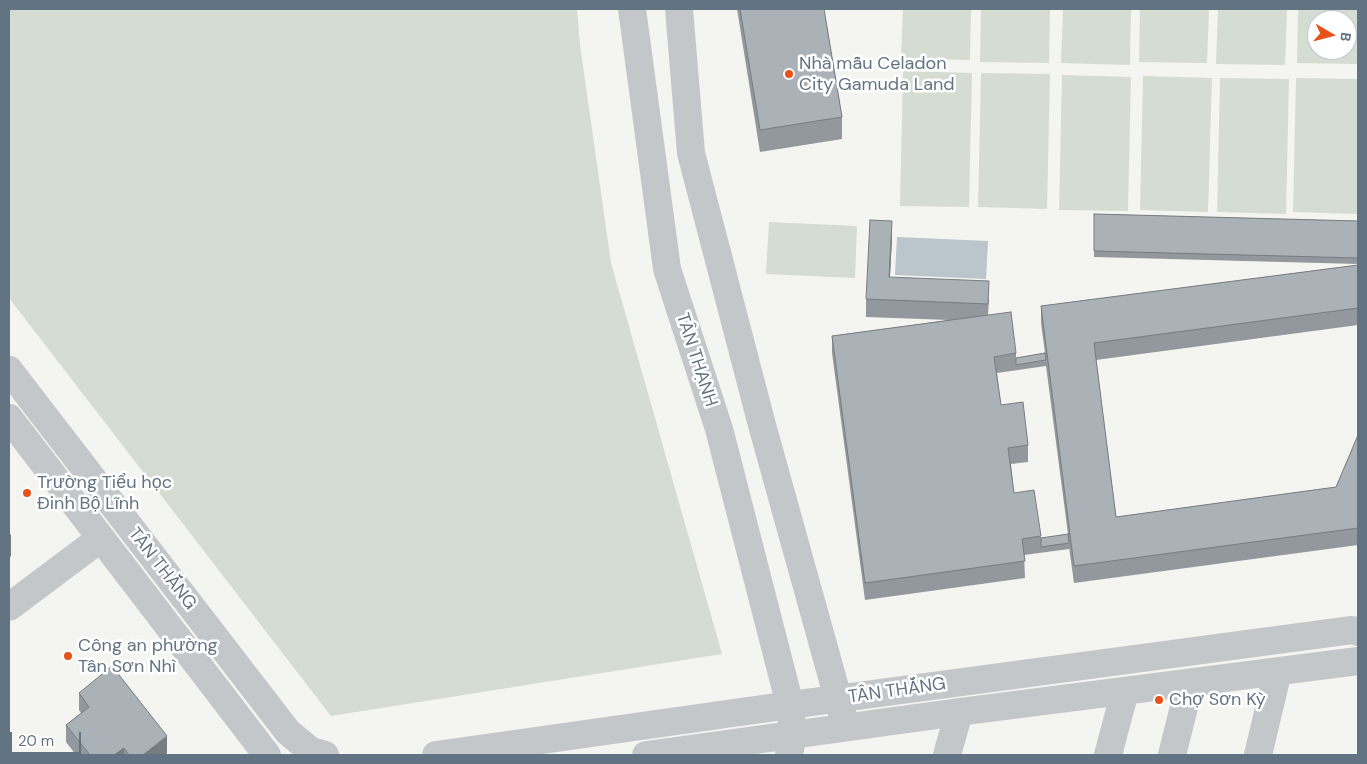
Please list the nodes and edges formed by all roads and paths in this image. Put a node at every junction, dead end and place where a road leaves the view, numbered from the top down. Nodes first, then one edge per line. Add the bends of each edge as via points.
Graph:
1 (632, 9) edge
2 (679, 9) edge
3 (9, 370) edge
4 (9, 418) edge
5 (101, 538) junction
6 (9, 607) edge
7 (1358, 632) edge
8 (1358, 661) edge
9 (1278, 671) junction
10 (1190, 683) junction
11 (1125, 691) junction
12 (839, 698) junction
13 (790, 705) junction
14 (959, 712) junction
15 (846, 727) junction
16 (791, 745) edge
17 (687, 752) edge
18 (315, 754) edge
19 (449, 754) edge
20 (267, 755) edge
21 (646, 755) edge
22 (947, 755) edge
23 (1108, 755) edge
24 (1172, 755) edge
25 (1258, 755) edge

1 - 13 street, TÂN THẠNH via 667,269 719,429
2 - 12 street via 691,153 762,425
3 - 18 street, TÂN THẮNG via 288,732
4 - 5 street, TÂN THẮNG
5 - 6 street
5 - 20 street, TÂN THẮNG
7 - 12 street, TÂN THẮNG via 1352,630
8 - 9 street, TÂN THẮNG
9 - 10 street, TÂN THẮNG
9 - 25 street
10 - 11 street, TÂN THẮNG
10 - 24 street
11 - 14 street, TÂN THẮNG
11 - 23 street
12 - 13 street, TÂN THẮNG
12 - 15 street
13 - 16 street, TÂN THẠNH
13 - 19 street, TÂN THẮNG
14 - 15 street, TÂN THẮNG
14 - 22 street
15 - 16 street, TÂN THẮNG
16 - 17 street, TÂN THẮNG
17 - 21 street, TÂN THẮNG

